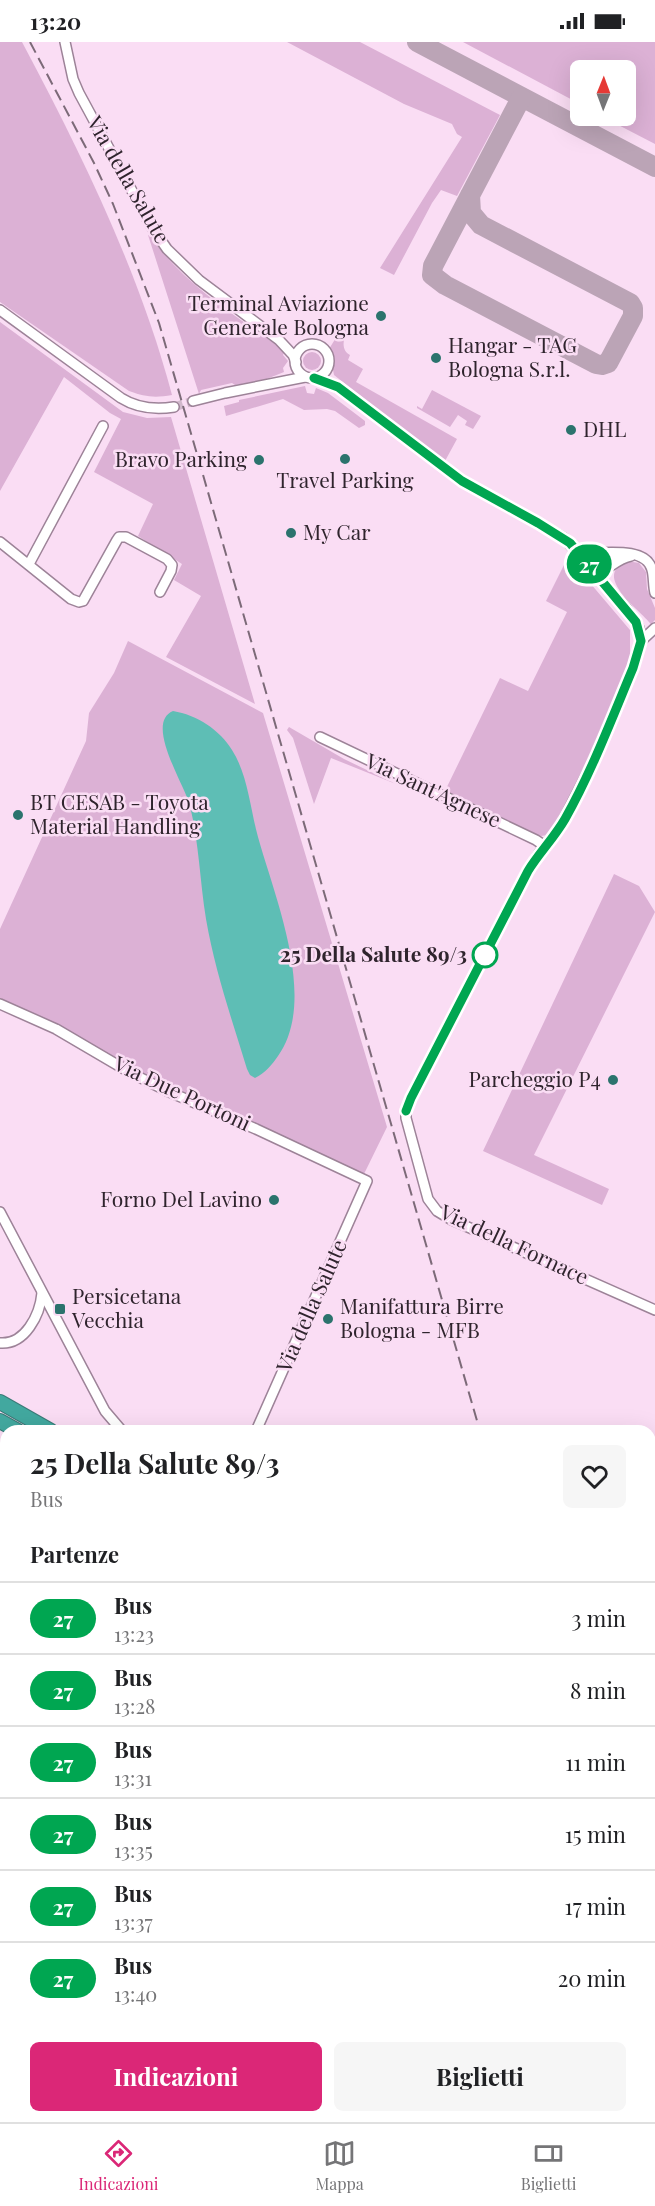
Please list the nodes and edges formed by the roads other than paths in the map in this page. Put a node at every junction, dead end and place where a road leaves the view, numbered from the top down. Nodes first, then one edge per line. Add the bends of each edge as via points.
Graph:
1 (65, 42) edge
2 (0, 310) edge
3 (279, 340) junction
4 (303, 347) junction
5 (296, 365) junction
6 (329, 365) junction
7 (309, 377) junction
8 (282, 380) junction
9 (338, 387) junction
10 (193, 401) tunnel mouth
11 (174, 407) tunnel mouth
12 (103, 426) dead end
13 (0, 542) edge
14 (579, 553) junction
15 (616, 553) junction
16 (640, 557) junction
17 (28, 564) junction
18 (595, 572) junction
19 (160, 592) dead end
20 (655, 593) edge
21 (655, 628) edge
22 (641, 641) junction
23 (320, 737) dead end
24 (546, 847) junction
25 (0, 1004) edge
26 (367, 1181) joint
27 (0, 1212) edge
28 (42, 1293) junction
29 (50, 1308) junction
30 (655, 1310) edge
31 (36, 1313) junction
32 (0, 1343) edge
33 (0, 1402) edge
34 (40, 1425) edge
35 (117, 1425) edge
36 (259, 1425) edge

1 - 3 street, Via della Salute via 79,93 159,239 185,268
2 - 11 street via 121,398 148,408
3 - 4 street, Via della Salute
3 - 5 street, Via della Salute via 293,355
4 - 5 street via 297,354
4 - 6 street via 320,347 327,354
5 - 7 street
5 - 8 street
6 - 7 street via 323,374
6 - 9 street
7 - 8 street
7 - 9 street
8 - 10 street
9 - 14 street via 446,470 555,532
12 - 17 street
13 - 17 street
14 - 15 street
14 - 18 street
15 - 16 street
15 - 18 street via 598,562
16 - 18 street via 627,556 607,570
16 - 20 street via 652,568
17 - 19 street via 72,599 83,601 119,537 126,537 172,564
18 - 22 street via 636,622
21 - 22 street
22 - 24 street via 582,786
23 - 24 street, Via Sant'Agnese
24 - 30 street, Via della Fornace via 528,871 411,1098 406,1119 426,1194 437,1211
25 - 26 street, Via Due Portoni via 56,1029 167,1091
26 - 36 street, Via della Salute
27 - 28 street
28 - 29 street
28 - 31 street
29 - 31 street
29 - 35 street via 105,1411
31 - 32 street via 20,1340
33 - 34 highway

